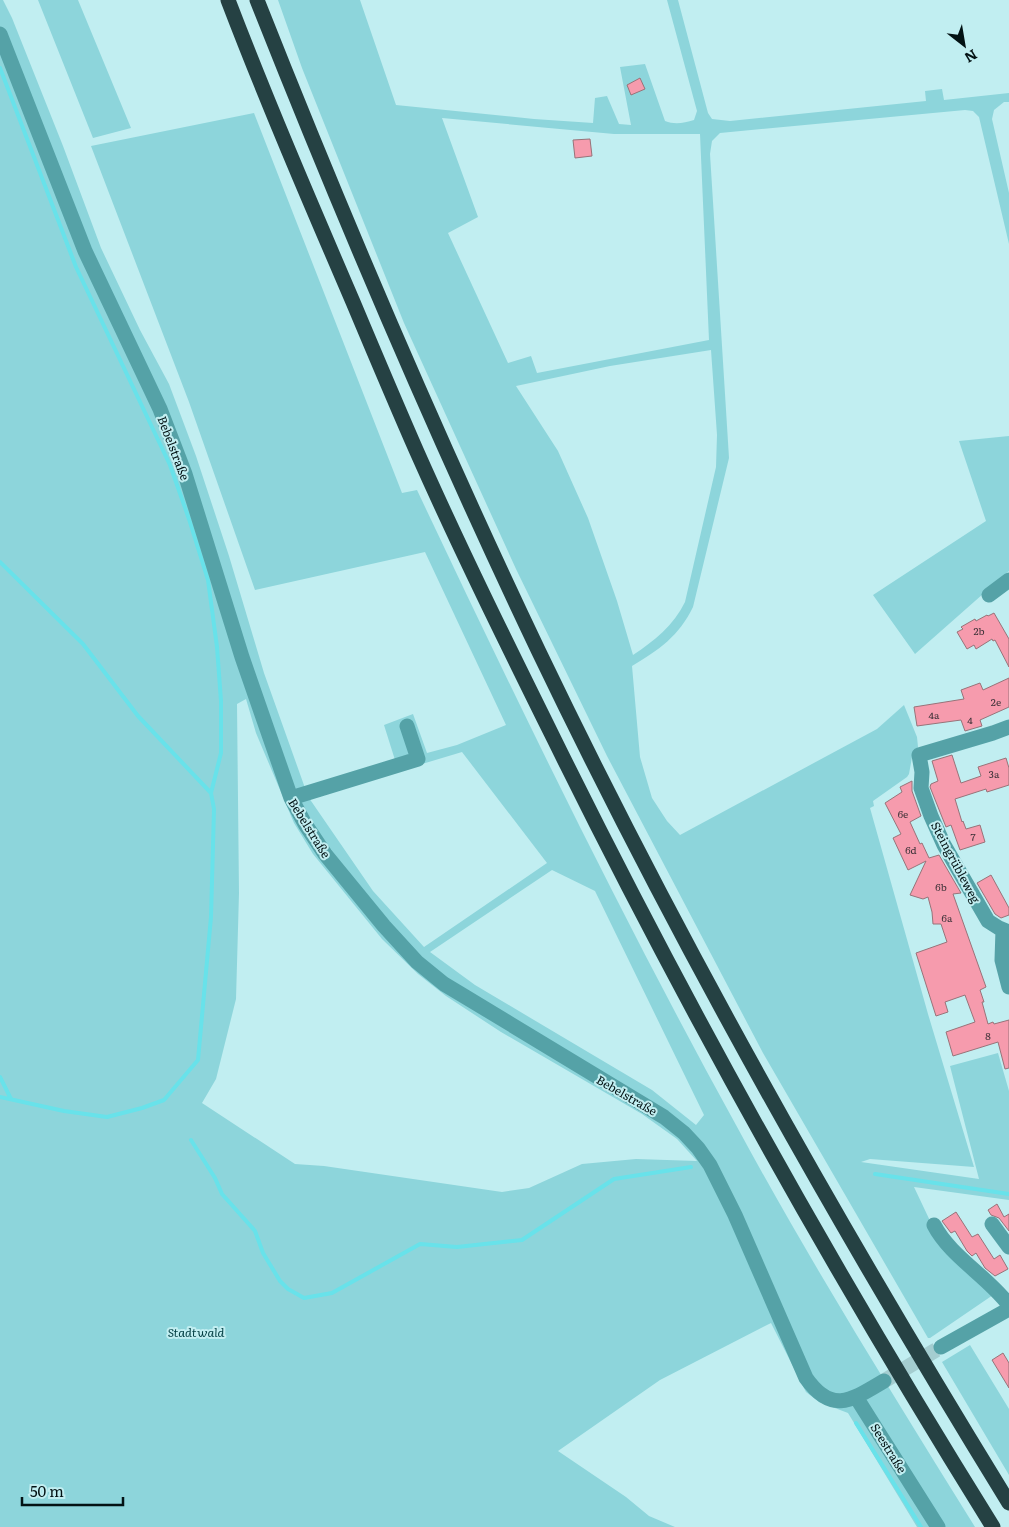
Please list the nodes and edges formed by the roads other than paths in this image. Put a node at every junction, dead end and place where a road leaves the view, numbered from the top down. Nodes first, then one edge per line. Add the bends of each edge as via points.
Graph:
1 (228, 0) edge
2 (257, 0) edge
3 (262, 0) edge
4 (264, 17) junction
5 (0, 34) edge
6 (1009, 580) edge
7 (989, 595) dead end
8 (408, 726) dead end
9 (1009, 726) edge
10 (291, 798) junction
11 (1006, 931) edge
12 (1009, 988) edge
13 (992, 1224) dead end
14 (934, 1225) dead end
15 (1009, 1247) edge
16 (1009, 1307) edge
17 (941, 1347) tunnel mouth
18 (884, 1381) tunnel mouth
19 (856, 1397) junction
20 (1009, 1503) edge
21 (938, 1527) edge
22 (993, 1527) edge

1 - 22 highway via 418,455 593,818 674,975 780,1168 884,1350
2 - 4 highway
3 - 4 highway
4 - 20 highway via 347,222 442,441 540,653 616,806 685,940 801,1151 910,1341
5 - 10 street, Bebelstraße via 84,251 160,410 185,474 245,666
6 - 7 street
8 - 10 street via 418,759
9 - 11 street, Steingrübleweg via 919,755 921,788 944,845 988,921
10 - 19 street, Bebelstraße via 325,854 354,892 417,962 444,984 664,1117 684,1133 710,1165 735,1215 806,1378 828,1399 843,1401
11 - 12 street via 1002,960
13 - 15 street
14 - 16 street via 950,1248 1002,1296
16 - 17 street
18 - 19 street
19 - 21 street, Seestraße

